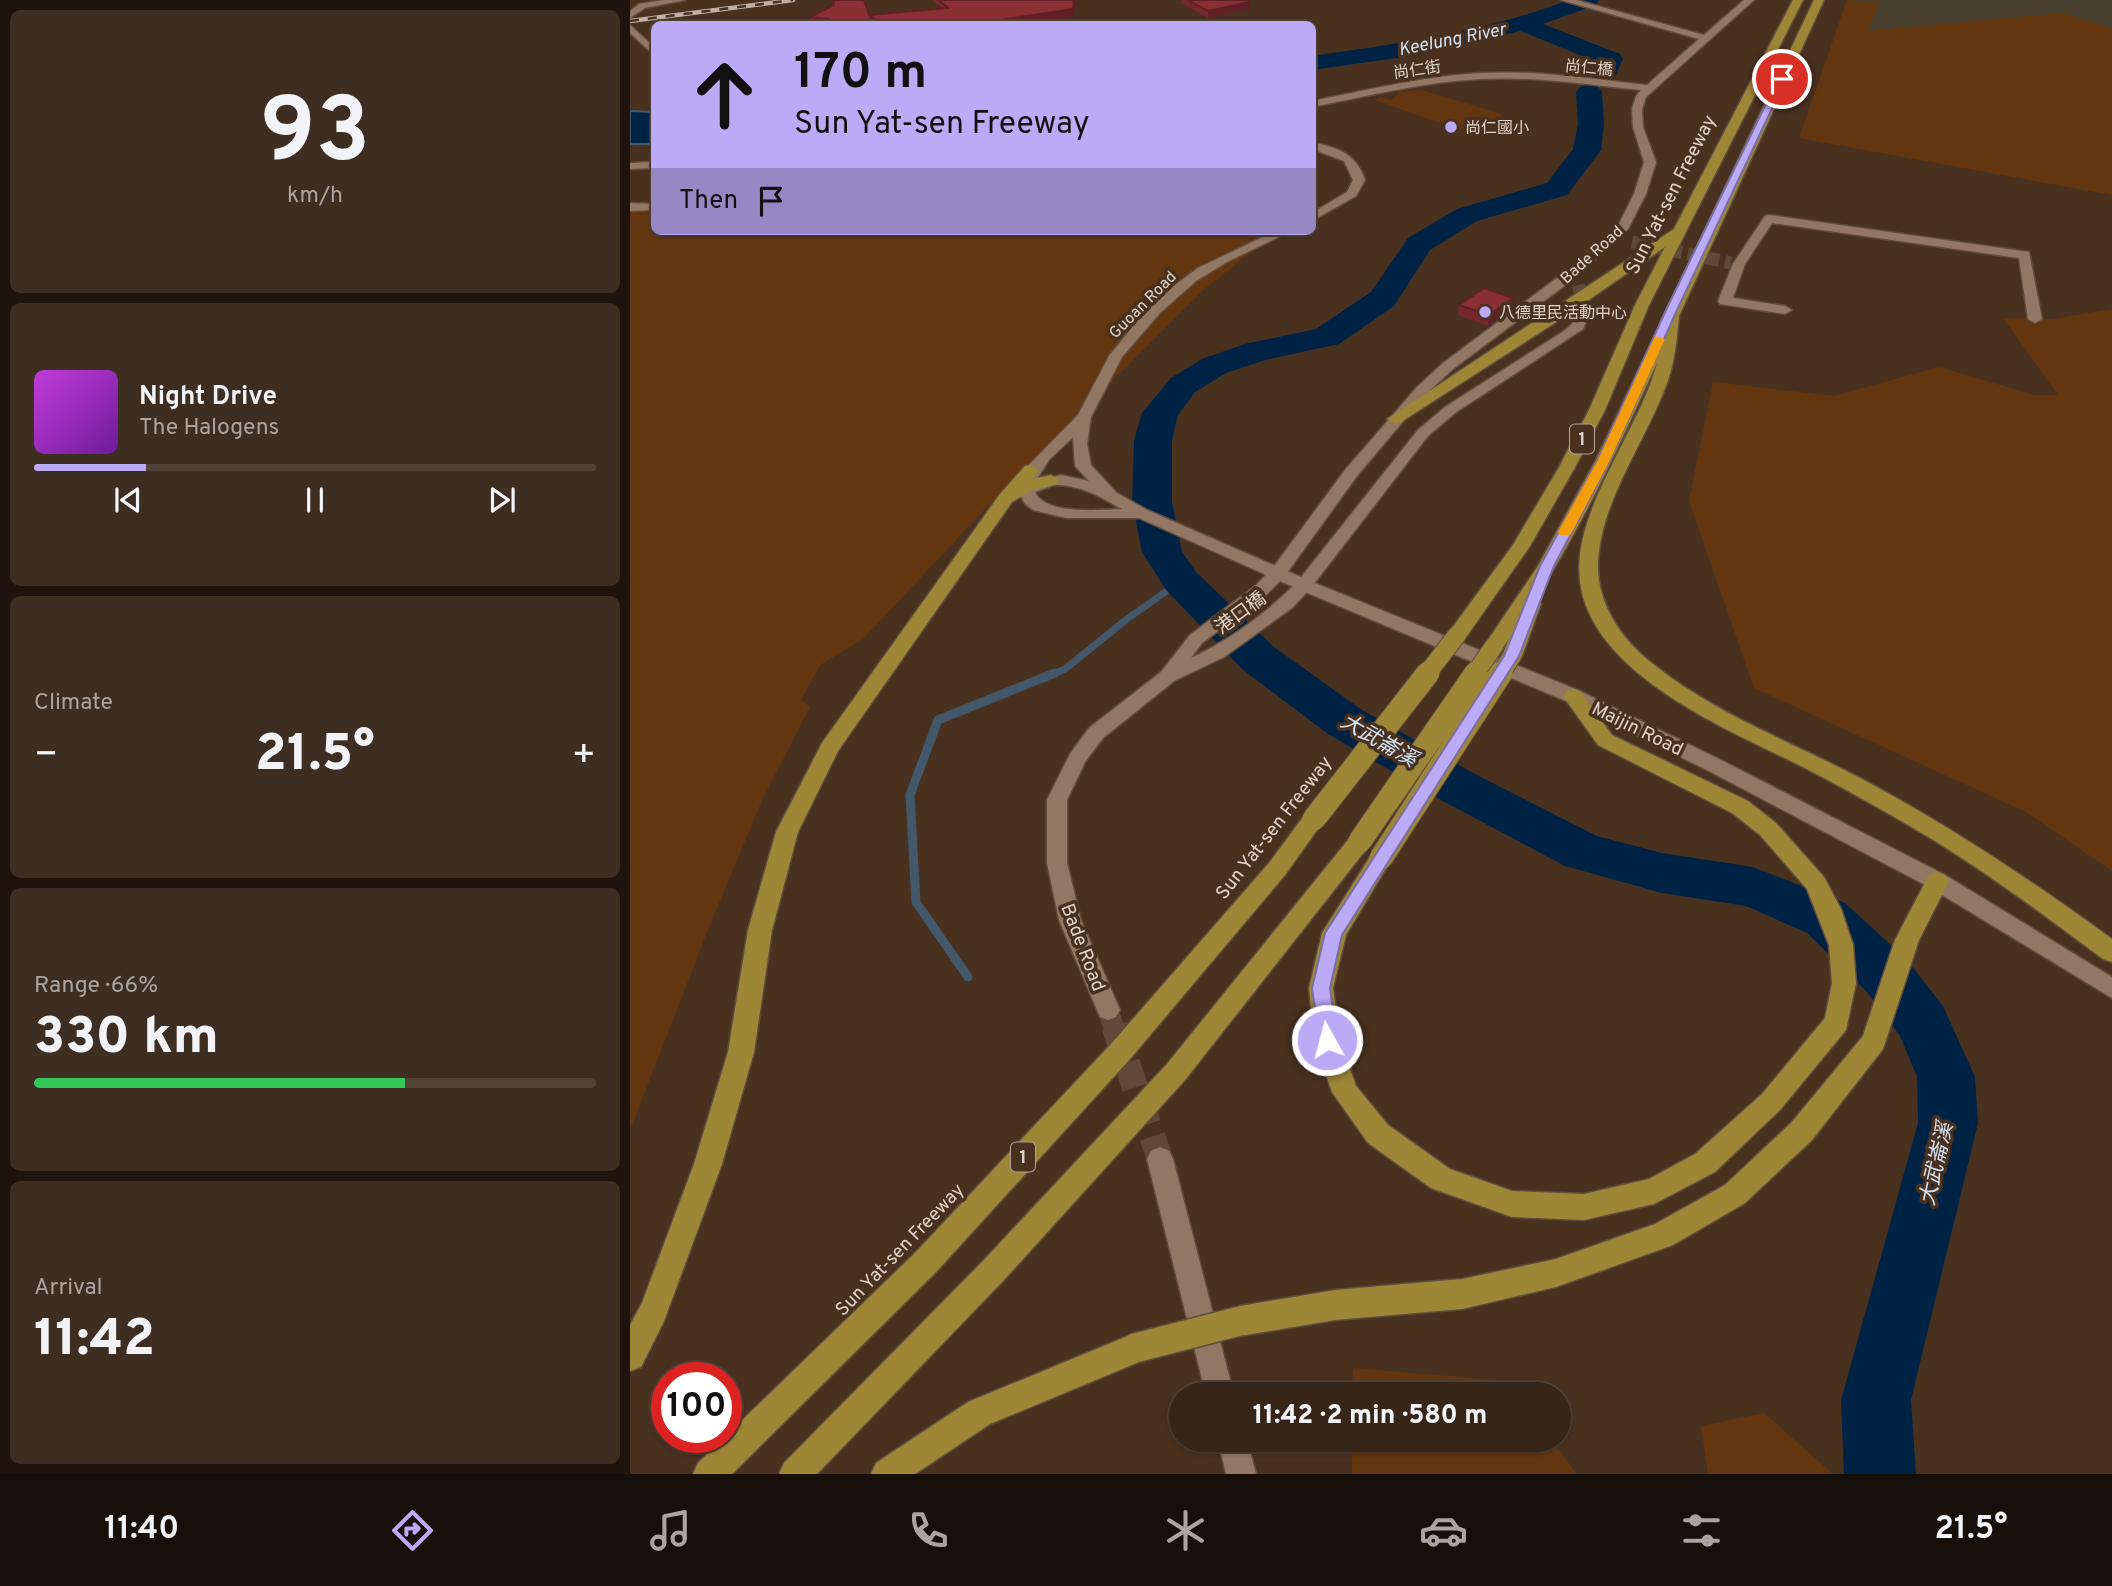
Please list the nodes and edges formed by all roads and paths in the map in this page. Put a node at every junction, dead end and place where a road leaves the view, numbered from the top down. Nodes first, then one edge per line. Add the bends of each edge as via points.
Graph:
1 (680, 0) edge
2 (1566, 0) edge
3 (1749, 0) edge
4 (1798, 0) edge
5 (1819, 0) edge
6 (630, 15) edge
7 (1651, 24) joint
8 (630, 28) edge
9 (1705, 38) junction
10 (651, 49) edge
11 (1528, 77) joint
12 (1648, 88) junction
13 (1316, 103) edge
14 (1316, 146) edge
15 (651, 165) edge
16 (630, 166) edge
17 (630, 207) edge
18 (651, 208) edge
19 (1316, 216) edge
20 (1683, 229) junction
21 (1277, 235) edge
22 (1614, 238) junction
23 (1632, 242) tunnel mouth
24 (1584, 308) dead end
25 (1672, 310) junction
26 (1785, 310) dead end
27 (2035, 319) dead end
28 (1084, 417) junction
29 (1395, 419) junction
30 (1051, 480) joint
31 (1023, 489) junction
32 (1111, 496) junction
33 (1141, 513) junction
34 (1278, 573) junction
35 (1304, 586) junction
36 (1286, 604) joint
37 (1503, 651) junction
38 (1218, 653) joint
39 (1167, 677) junction
40 (1573, 696) junction
41 (1937, 881) junction
42 (2112, 952) edge
43 (2112, 989) edge
44 (1108, 1010) tunnel mouth
45 (1160, 1159) tunnel mouth
46 (630, 1356) edge
47 (1217, 1382) edge
48 (1235, 1452) edge
49 (709, 1474) edge
50 (795, 1474) edge
51 (887, 1474) edge
52 (1241, 1474) edge

1 - 6 street via 642,6
2 - 7 street
3 - 9 street
4 - 20 highway, Sun Yat-sen Freeway / 1
5 - 25 highway, 1
7 - 9 street
8 - 10 street
9 - 12 street
11 - 12 street, 尚仁橋
11 - 13 street, 尚仁街 via 1480,76
12 - 22 street, Bade Road via 1637,109 1648,171
14 - 19 street via 1338,152 1354,164 1359,180 1352,194
15 - 16 street
17 - 18 street
20 - 29 highway
20 - 49 highway, Sun Yat-sen Freeway / 1, bridge via 1642,305 1597,410 1521,547 1277,869 1121,1051 926,1262
21 - 28 street, Guoan Road via 1203,271 1176,293 1116,355
22 - 23 street
22 - 29 street, Bade Road via 1576,279 1448,366
24 - 35 street, Bade Road via 1578,326 1569,334 1450,410 1423,433
25 - 37 highway, 1 via 1604,460
25 - 42 highway via 1660,381 1593,531 1589,582 1604,624 1633,657 1679,695 1930,827 2024,887
26 - 27 street via 1726,301 1735,264 1769,219 2025,255
28 - 31 street, Guoan Road
28 - 32 street, Maijin Road via 1079,444 1083,466
29 - 34 street, Bade Road
30 - 31 highway
30 - 32 street via 1081,483
31 - 33 street, Maijin Road via 1036,505 1073,515
31 - 46 highway via 829,748 787,832 760,930 741,1052 708,1164 654,1311
32 - 33 street, Maijin Road
33 - 34 street, Maijin Road
34 - 35 street, Maijin Road
34 - 39 street, 港口橋 via 1196,639
35 - 36 street, Bade Road
35 - 40 street, Maijin Road
36 - 38 street, 港口橋
37 - 40 highway, bridge via 1334,933 1321,988 1327,1040 1345,1092 1378,1134 1441,1179 1512,1204 1584,1207 1654,1191 1705,1163 1771,1102 1837,1022 1844,983 1841,945 1829,909 1816,883 1768,829 1740,807 1605,740
37 - 50 highway, bridge via 1360,841 1176,1072 993,1271
38 - 39 street
39 - 44 street, Bade Road via 1096,733 1057,800 1057,863 1070,920
40 - 41 street, Maijin Road
41 - 43 street, Maijin Road
41 - 51 highway, bridge via 1908,940 1874,1041 1802,1131 1735,1194 1663,1235 1556,1273 1462,1294 1335,1305 1240,1321 1135,1348 979,1413
45 - 47 street
48 - 52 street

